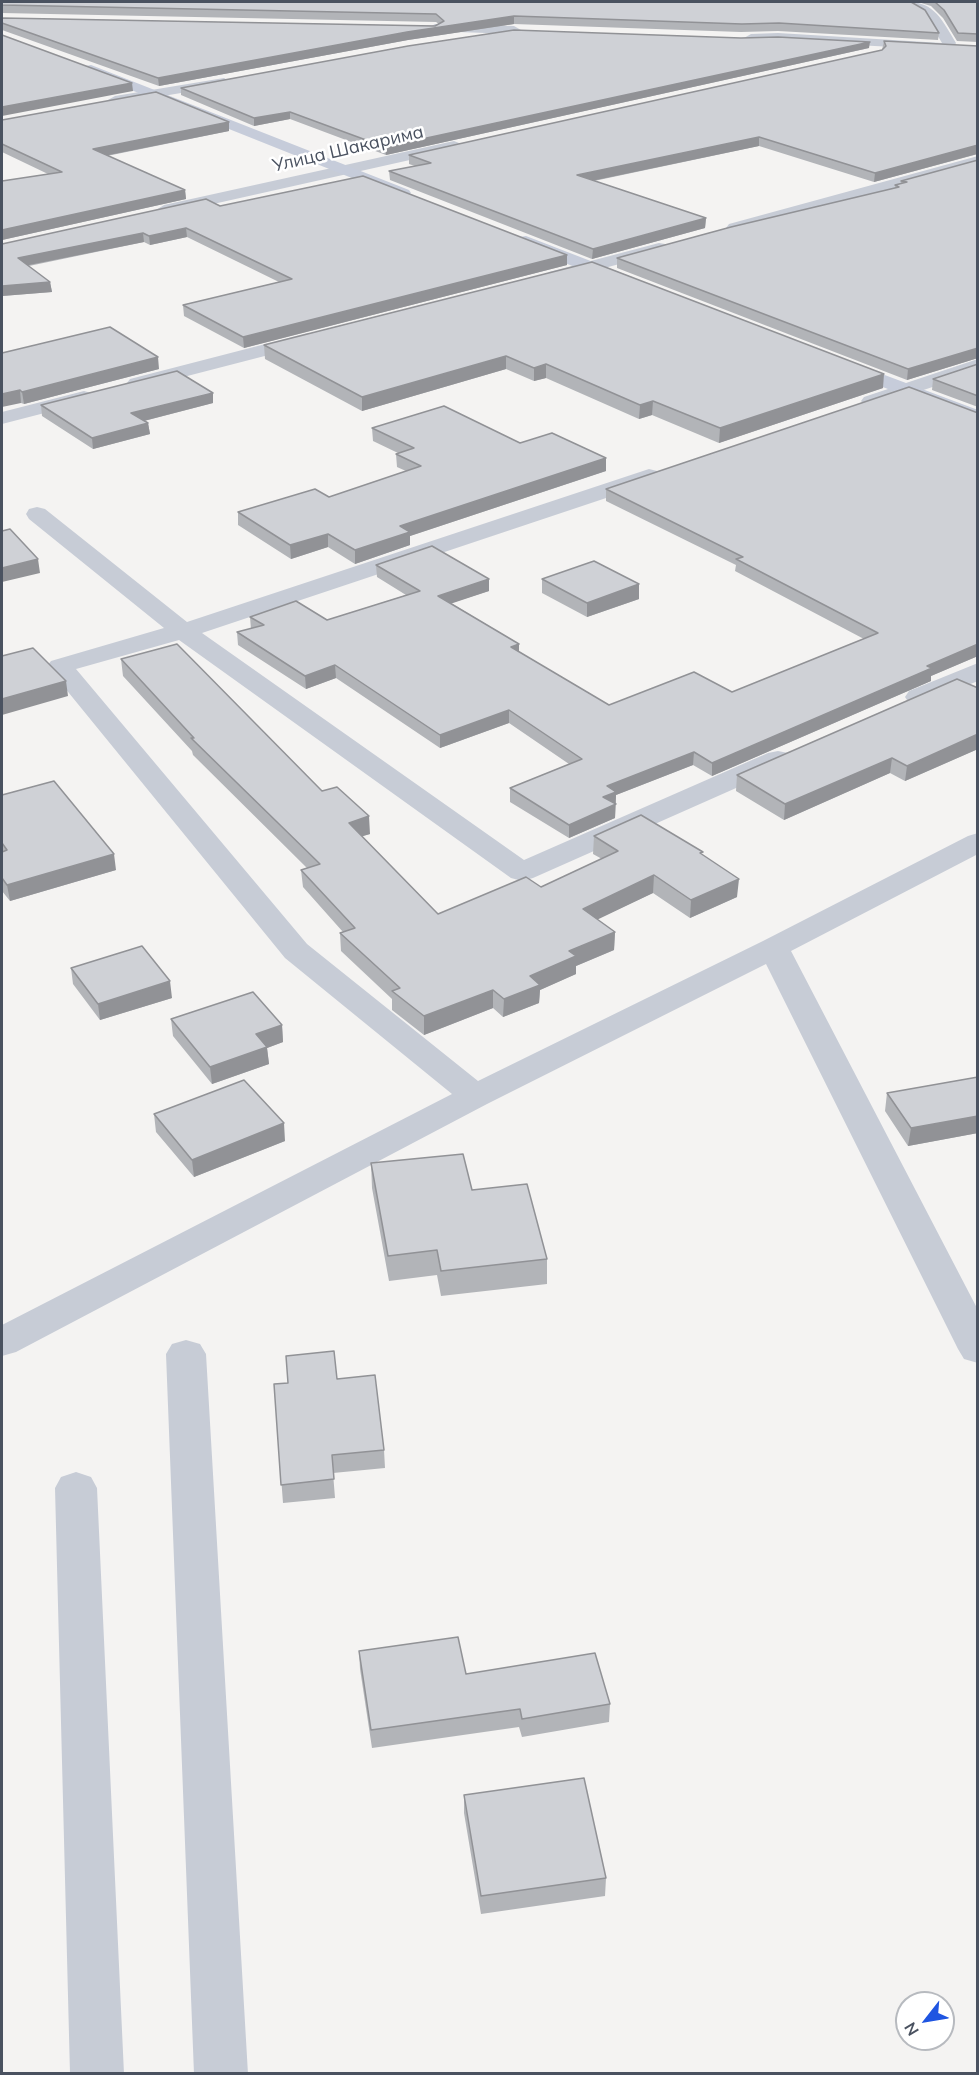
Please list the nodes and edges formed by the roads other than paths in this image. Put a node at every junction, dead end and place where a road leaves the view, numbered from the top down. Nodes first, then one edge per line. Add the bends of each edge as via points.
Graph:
1 (909, 2) edge
2 (424, 28) edge
3 (741, 39) edge
4 (431, 43) edge
5 (914, 46) junction
6 (947, 47) junction
7 (967, 47) edge
8 (858, 57) edge
9 (78, 64) edge
10 (233, 80) edge
11 (155, 92) junction
12 (100, 103) edge
13 (472, 142) edge
14 (978, 161) edge
15 (344, 170) junction
16 (419, 199) edge
17 (150, 213) edge
18 (505, 233) edge
19 (716, 233) edge
20 (671, 245) edge
21 (591, 267) junction
22 (534, 282) edge
23 (645, 288) edge
24 (325, 335) edge
25 (829, 360) edge
26 (978, 365) edge
27 (905, 390) junction
28 (849, 409) edge
29 (978, 417) edge
30 (2, 418) edge
31 (668, 469) edge
32 (36, 514) dead end
33 (183, 631) junction
34 (978, 671) edge
35 (891, 709) edge
36 (804, 747) edge
37 (978, 842) edge
38 (774, 948) junction
39 (475, 1096) junction
40 (2, 1342) edge
41 (978, 1349) edge
42 (186, 1354) dead end
43 (76, 1488) dead end
44 (97, 2073) edge
45 (221, 2073) edge

1 - 6 street via 931,13 949,43
2 - 4 street via 520,30
3 - 5 street via 789,37
5 - 6 street
5 - 8 street
6 - 7 street
9 - 11 street
10 - 11 street
11 - 12 street
11 - 15 street
13 - 15 street, Улица Шакарима
14 - 19 street
15 - 16 street
15 - 17 street, Улица Шакарима
18 - 21 street
20 - 21 street
21 - 22 street
21 - 23 street
24 - 30 street
25 - 27 street
26 - 27 street
27 - 28 street
27 - 29 street
31 - 33 street
32 - 33 street
33 - 36 street via 522,872
33 - 39 street via 60,666 296,951
34 - 35 street
37 - 38 street
38 - 39 street
38 - 41 street
39 - 40 street
42 - 45 street
43 - 44 street

